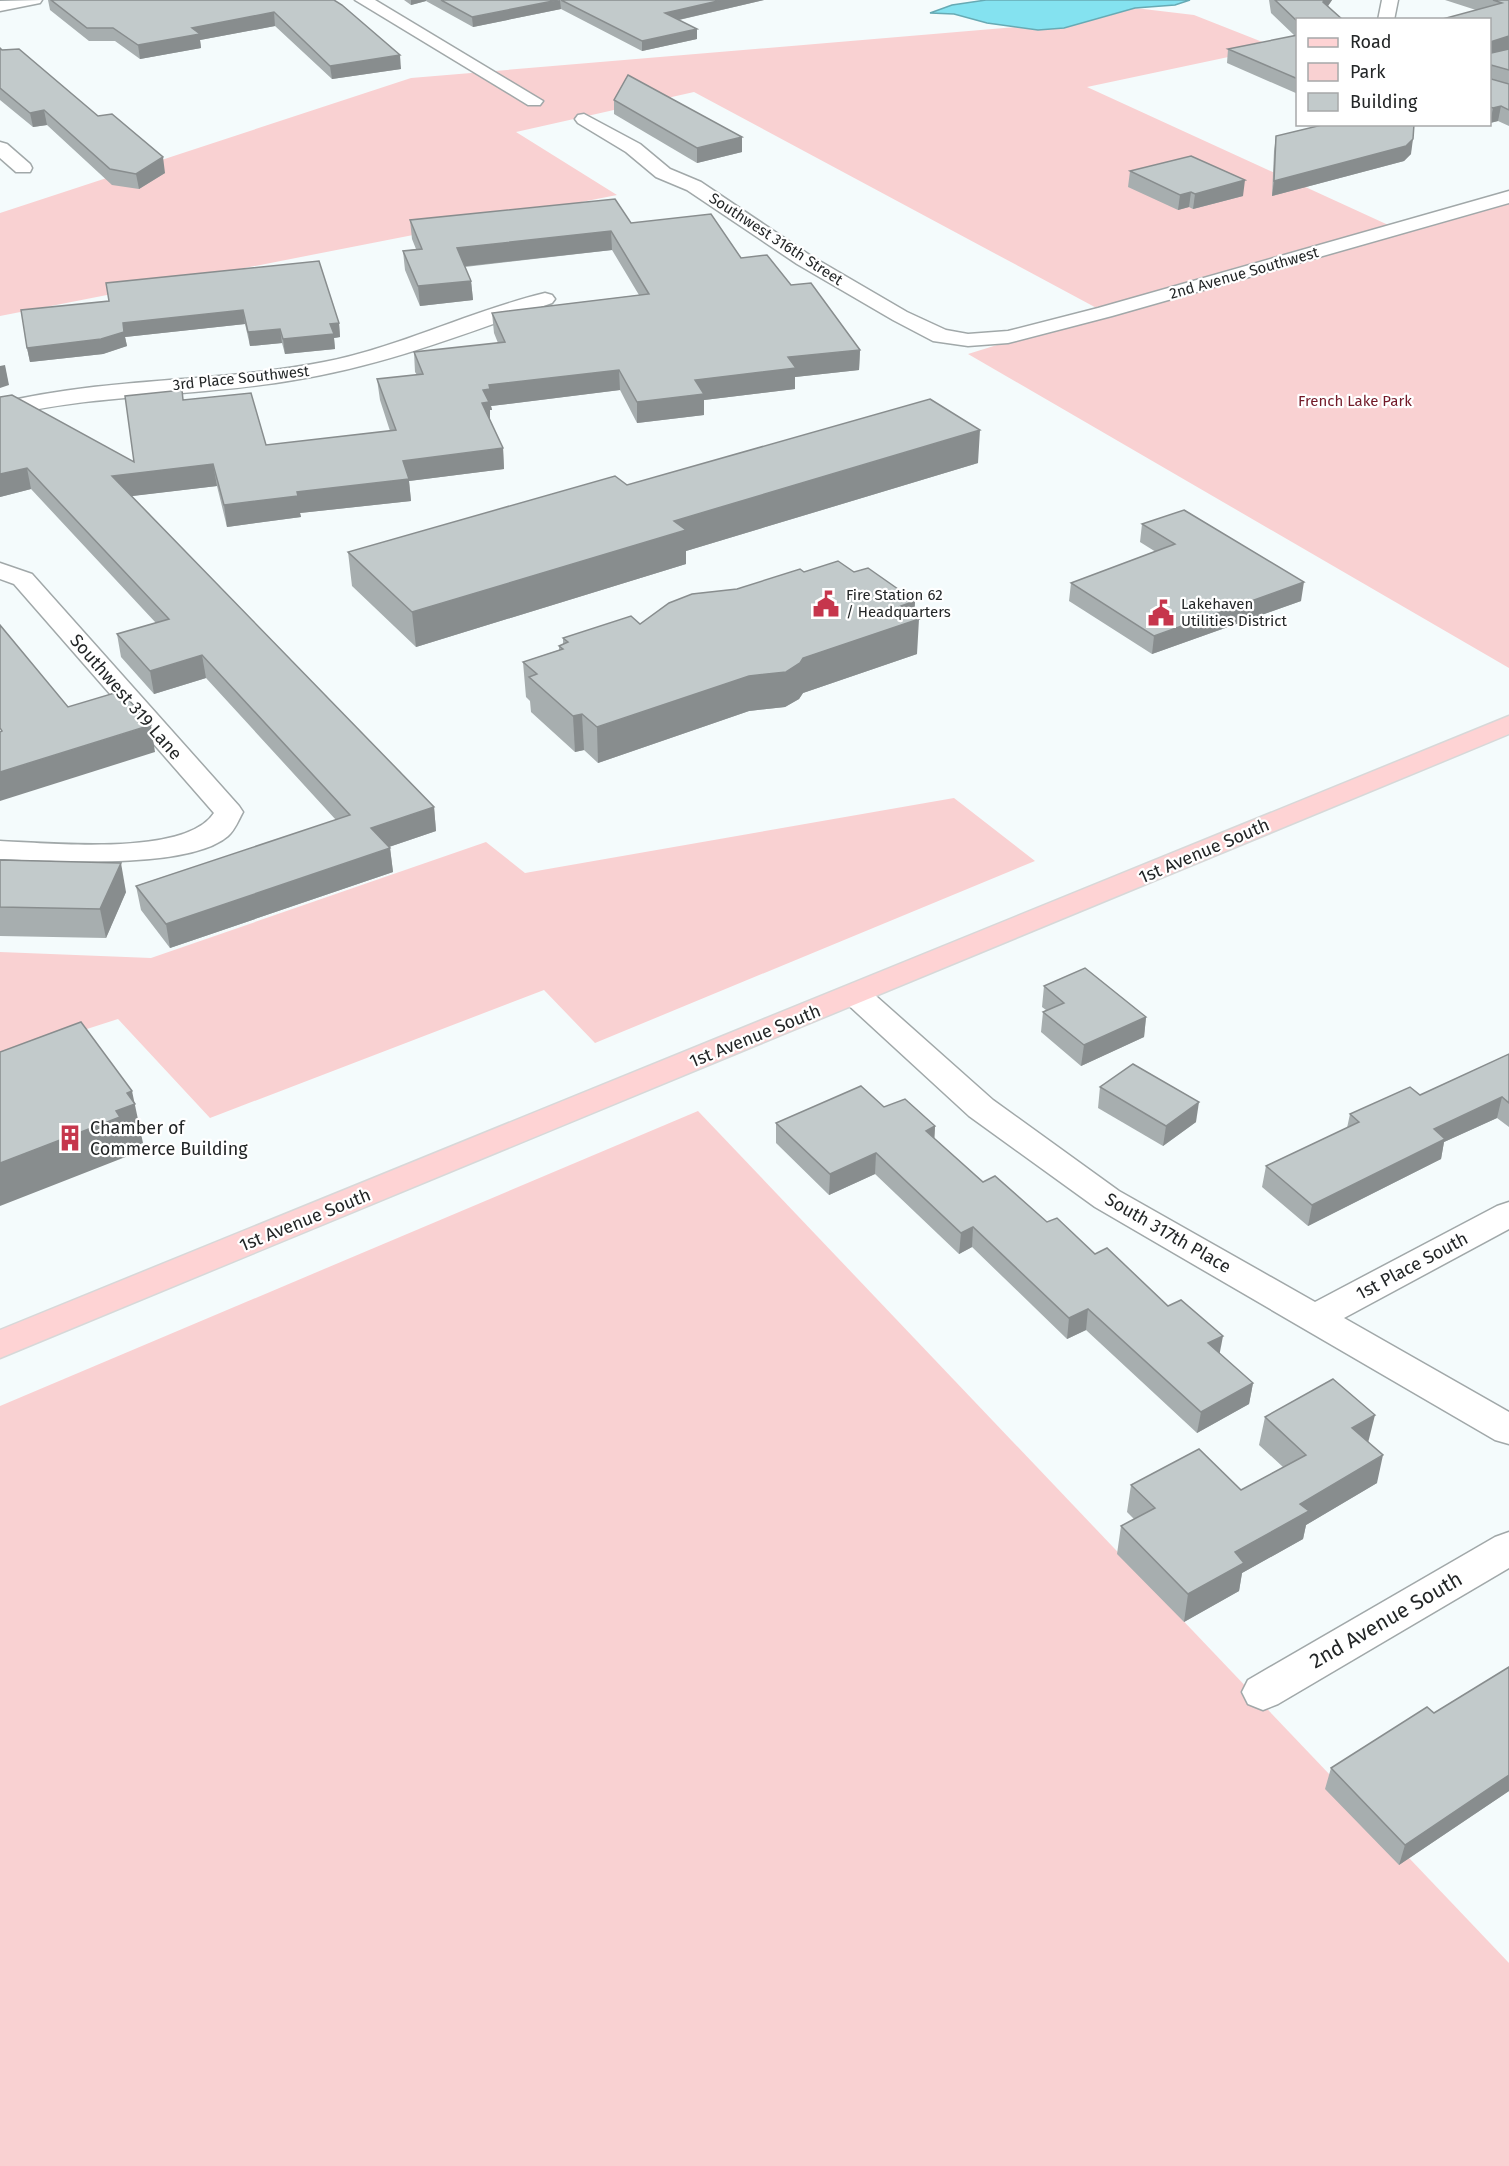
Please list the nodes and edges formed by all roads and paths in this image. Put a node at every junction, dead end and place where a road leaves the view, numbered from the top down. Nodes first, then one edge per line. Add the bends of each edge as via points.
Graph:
1 (34, 0) edge
2 (363, 0) edge
3 (1390, 0) edge
4 (0, 6) edge
5 (1386, 18) edge
6 (534, 101) dead end
7 (584, 119) dead end
8 (0, 148) edge
9 (23, 168) dead end
10 (1509, 197) edge
11 (545, 299) dead end
12 (976, 340) joint
13 (0, 410) edge
14 (0, 570) edge
15 (1509, 724) edge
16 (0, 850) edge
17 (856, 995) junction
18 (1509, 1214) edge
19 (1316, 1317) junction
20 (0, 1346) edge
21 (1509, 1430) edge
22 (1509, 1548) edge
23 (1263, 1692) dead end

1 - 4 street
2 - 6 street
3 - 5 street
7 - 12 street, Southwest 316th Street via 798,256 891,310 941,336
8 - 9 street
10 - 12 street, 2nd Avenue Southwest via 1105,312 1017,335
11 - 13 street, 3rd Place Southwest via 390,352 326,368 253,380 74,394
14 - 16 street, Southwest 319 Lane via 23,579 229,812 227,821 205,838 183,845 123,852
15 - 17 main road, 1st Avenue South
17 - 19 street, South 317th Place via 981,1108 1107,1199
17 - 20 main road, 1st Avenue South
18 - 19 street, 1st Place South
19 - 21 street, South 317th Place
22 - 23 street, 2nd Avenue South

